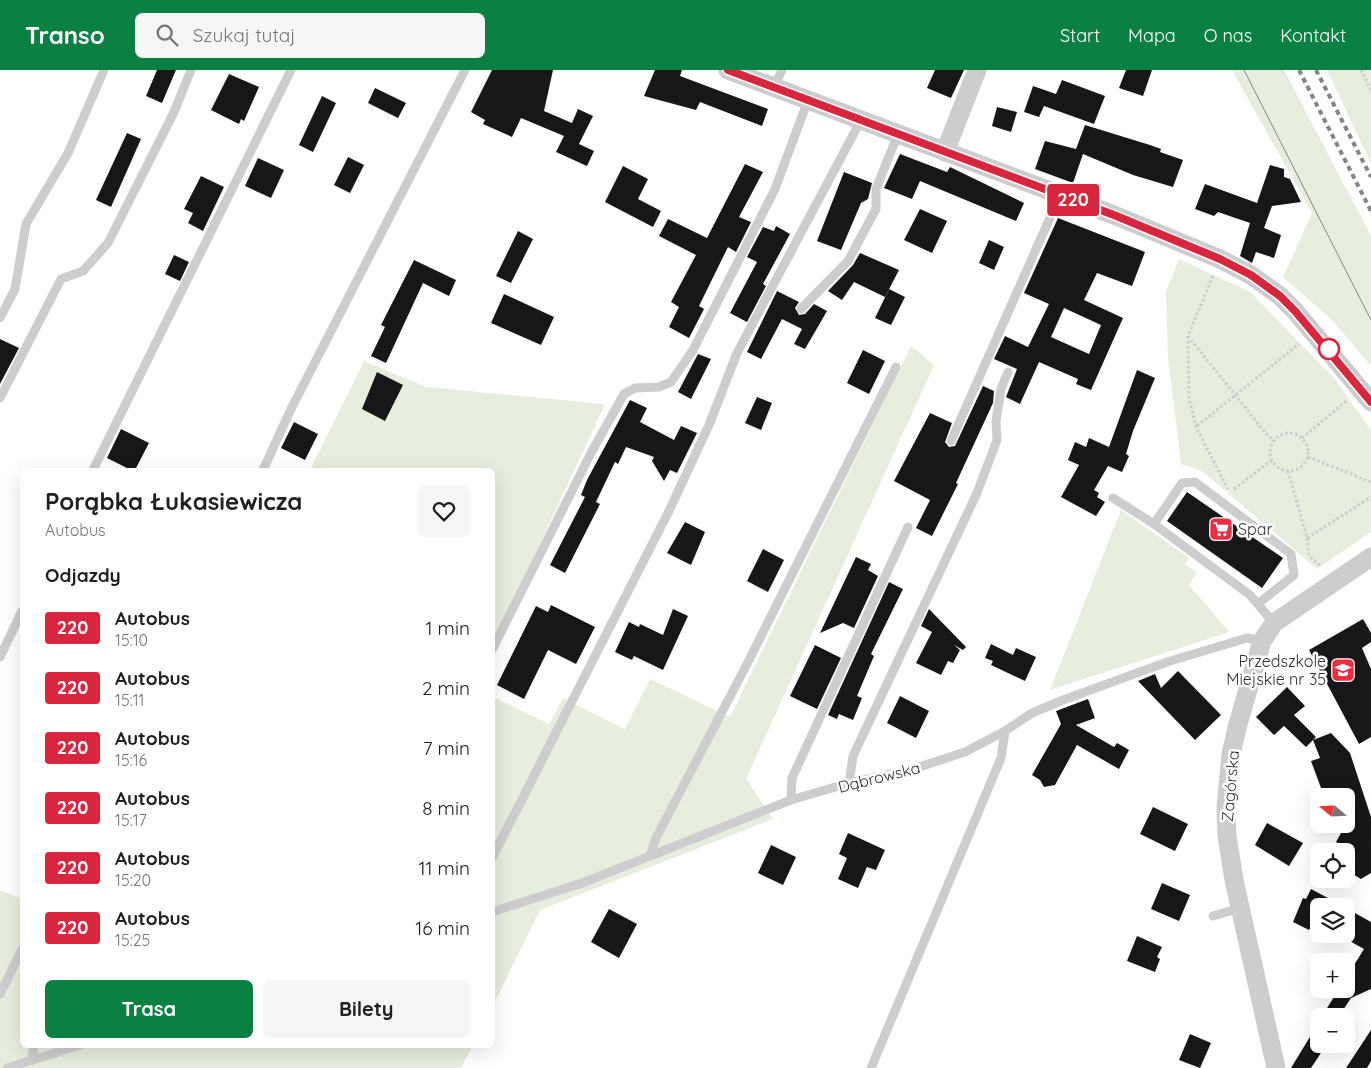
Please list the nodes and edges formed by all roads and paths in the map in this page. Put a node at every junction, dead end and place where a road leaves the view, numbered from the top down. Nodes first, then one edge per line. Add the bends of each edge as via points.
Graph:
1 (104, 70) edge
2 (191, 70) edge
3 (291, 70) edge
4 (465, 70) edge
5 (728, 70) edge
6 (782, 70) edge
7 (977, 70) edge
8 (1361, 70) edge
9 (774, 87) junction
10 (1371, 90) edge
11 (808, 100) junction
12 (861, 120) junction
13 (898, 134) junction
14 (945, 152) junction
15 (1060, 195) junction
16 (1220, 259) junction
17 (801, 309) dead end
18 (0, 318) edge
19 (1188, 336) junction
20 (1306, 339) dead end
21 (896, 367) dead end
22 (1008, 372) dead end
23 (1236, 394) junction
24 (0, 398) edge
25 (1344, 402) dead end
26 (1371, 402) edge
27 (1196, 427) junction
28 (1302, 438) junction
29 (1274, 440) junction
30 (951, 441) dead end
31 (1308, 457) junction
32 (1272, 460) junction
33 (94, 468) edge
34 (264, 468) edge
35 (1288, 471) junction
36 (1371, 482) edge
37 (1234, 490) dead end
38 (1236, 497) dead end
39 (1371, 497) edge
40 (1113, 498) dead end
41 (1154, 524) junction
42 (908, 527) dead end
43 (1307, 538) junction
44 (1371, 557) edge
45 (1322, 568) dead end
46 (1259, 603) junction
47 (20, 615) edge
48 (1274, 623) junction
49 (1262, 641) junction
50 (495, 644) edge
51 (0, 657) edge
52 (1005, 731) junction
53 (849, 783) junction
54 (791, 800) junction
55 (495, 852) edge
56 (650, 856) junction
57 (1240, 908) junction
58 (495, 911) edge
59 (1213, 916) dead end
60 (20, 953) edge
61 (0, 994) edge
62 (34, 1048) edge
63 (70, 1048) edge
64 (32, 1059) junction
65 (7, 1068) edge
66 (870, 1068) edge
67 (1276, 1068) edge

1 - 18 lane via 68,153 26,224 15,289
2 - 24 lane via 174,112 108,243 83,271 61,279
3 - 33 lane
4 - 34 lane via 295,400
5 - 9 street
6 - 9 lane
7 - 14 street
8 - 10 path
9 - 11 street
11 - 12 street
11 - 50 lane via 775,189 693,350 671,382 659,388 635,388 624,394
12 - 13 street
12 - 55 lane via 737,353 709,425 669,511
13 - 14 street
13 - 17 lane via 876,189 876,209 848,261
14 - 15 street
15 - 16 street
15 - 30 lane
16 - 19 path
16 - 26 street via 1251,275 1280,296
19 - 23 path
19 - 27 path via 1189,398
20 - 23 path
21 - 56 lane via 655,840
22 - 53 lane via 997,413 997,440 984,475 943,569 853,756
23 - 27 path
23 - 29 path
25 - 28 path
27 - 38 path via 1227,488
28 - 29 path via 1288,433
28 - 31 path via 1308,447
29 - 32 path via 1270,450
31 - 35 path via 1297,469
31 - 36 path
32 - 35 path via 1279,468
32 - 37 path
35 - 43 path
39 - 43 path
40 - 41 lane
41 - 46 lane
41 - 46 lane via 1182,483 1195,482 1218,498 1291,554 1294,575
42 - 54 lane via 792,778
43 - 45 path via 1309,556
44 - 48 street, Zagórska
46 - 48 lane
47 - 51 lane
48 - 49 street, Zagórska
49 - 52 lane, Dąbrowska via 1247,638 1111,682 1032,713
49 - 57 street, Zagórska via 1233,746 1226,808 1227,836
52 - 53 lane, Dąbrowska via 966,752 910,770
52 - 66 lane via 1001,758
53 - 54 lane, Dąbrowska
54 - 56 lane, Dąbrowska
56 - 58 lane, Dąbrowska via 582,883
57 - 59 lane
57 - 67 street, Zagórska
60 - 61 lane
62 - 64 lane
63 - 64 lane
64 - 65 lane

